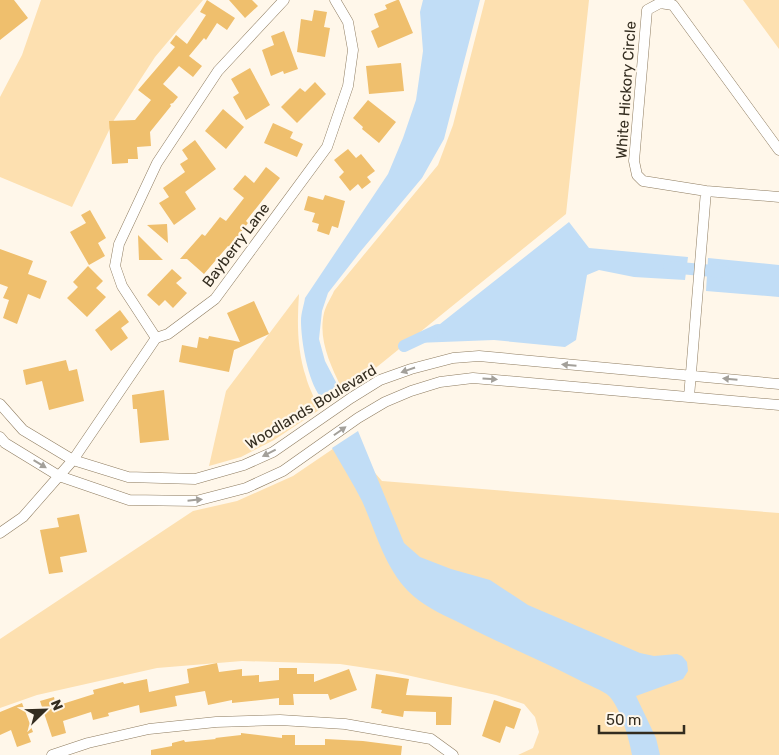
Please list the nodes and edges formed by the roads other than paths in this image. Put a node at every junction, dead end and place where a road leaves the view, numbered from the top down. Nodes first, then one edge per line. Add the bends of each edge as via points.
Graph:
1 (284, 0) edge
2 (335, 0) edge
3 (660, 2) edge
4 (779, 150) edge
5 (706, 191) junction
6 (779, 197) edge
7 (156, 338) junction
8 (690, 375) junction
9 (779, 384) edge
10 (689, 397) junction
11 (0, 404) edge
12 (779, 405) edge
13 (0, 437) edge
14 (73, 460) junction
15 (59, 476) junction
16 (0, 533) edge
17 (52, 755) edge
18 (453, 755) edge

1 - 7 street via 218,71 157,163 119,244 115,266 122,286
2 - 7 street, Bayberry Lane via 348,22 353,50 348,86 327,147 215,299 168,334
3 - 4 street, White Hickory Circle via 674,5
3 - 5 street, White Hickory Circle via 647,10 634,161 637,175 642,181
5 - 6 street, White Hickory Circle
5 - 8 street
7 - 14 street, Bayberry Lane
9 -> 8 street, Woodlands Boulevard
8 - 10 street
8 -> 14 street, Woodlands Boulevard via 479,356 453,358 380,380 273,452 244,465 194,479 128,477
10 - 12 street
15 -> 10 street via 129,500 196,501 246,488 283,471 385,402 440,382 473,378
11 - 14 street, Woodlands Boulevard via 23,430
13 -> 15 street
14 - 15 street, Bayberry Lane
15 - 16 street, Bayberry Lane via 23,517
17 - 18 street via 149,729 280,720 345,724 431,739

